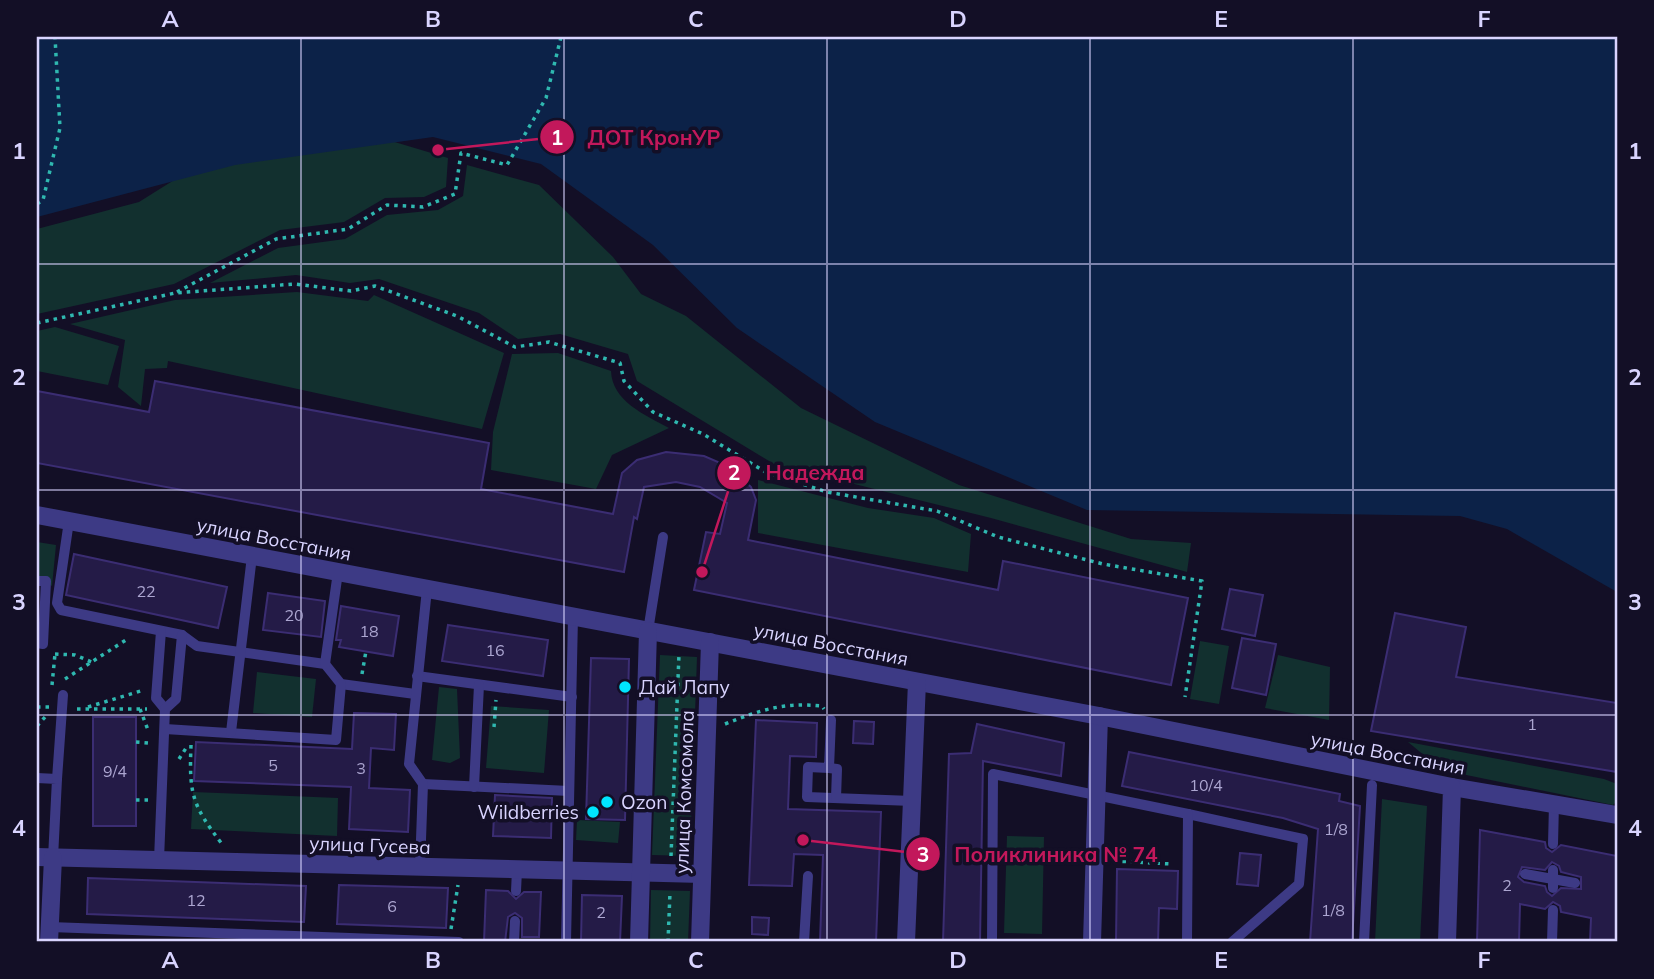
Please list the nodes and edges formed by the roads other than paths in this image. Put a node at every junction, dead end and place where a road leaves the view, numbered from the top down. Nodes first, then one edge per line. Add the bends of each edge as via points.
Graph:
1 (37, 515) edge
2 (69, 521) junction
3 (663, 537) dead end
4 (252, 556) junction
5 (338, 572) junction
6 (37, 581) edge
7 (427, 589) junction
8 (573, 617) junction
9 (161, 631) junction
10 (648, 631) junction
11 (182, 635) junction
12 (710, 642) junction
13 (37, 643) edge
14 (240, 652) junction
15 (325, 664) junction
16 (417, 676) junction
17 (917, 682) junction
18 (341, 684) junction
19 (479, 685) junction
20 (415, 694) junction
21 (64, 695) dead end
22 (572, 697) junction
23 (166, 709) junction
24 (1099, 716) junction
25 (830, 719) road end
26 (165, 729) junction
27 (231, 732) junction
28 (830, 768) junction
29 (37, 778) edge
30 (57, 779) junction
31 (423, 784) junction
32 (1372, 785) dead end
33 (474, 787) junction
34 (1452, 787) junction
35 (569, 791) junction
36 (1097, 793) junction
37 (836, 798) junction
38 (912, 800) junction
39 (1554, 804) junction
40 (1188, 814) junction
41 (1617, 815) edge
42 (1553, 844) dead end
43 (45, 858) edge
44 (159, 860) junction
45 (420, 867) junction
46 (517, 870) junction
47 (568, 871) junction
48 (641, 873) junction
49 (702, 874) junction
50 (1525, 874) dead end
51 (808, 876) dead end
52 (1575, 883) dead end
53 (516, 891) dead end
54 (1553, 910) dead end
55 (515, 921) dead end
56 (50, 935) edge
57 (137, 937) edge
58 (449, 942) edge
59 (459, 942) edge
60 (514, 942) edge
61 (566, 942) edge
62 (639, 942) edge
63 (700, 942) edge
64 (804, 942) edge
65 (906, 942) edge
66 (992, 942) edge
67 (1092, 942) edge
68 (1187, 942) edge
69 (1233, 942) edge
70 (1364, 942) edge
71 (1447, 942) edge
72 (1552, 942) edge

1 - 2 street, улица Восстания
2 - 4 street, улица Восстания
2 - 9 lane via 57,603 61,610
3 - 10 lane
4 - 5 street, улица Восстания
4 - 14 lane
5 - 7 street, улица Восстания
5 - 15 lane
6 - 13 lane via 46,581 43,644
7 - 8 street, улица Восстания
7 - 16 lane
8 - 10 street, улица Восстания
8 - 22 lane
9 - 11 lane
9 - 23 lane via 156,698
10 - 12 street, улица Восстания
10 - 48 street, улица Комсомола
11 - 14 lane via 197,646
11 - 23 lane via 176,699
12 - 17 street, улица Восстания
12 - 49 street, улица Комсомола
14 - 15 lane
14 - 27 lane
15 - 18 lane
16 - 19 lane
16 - 20 lane
17 - 24 street, улица Восстания
17 - 38 street
18 - 20 lane
18 - 27 lane via 336,740
19 - 22 lane
19 - 33 lane
20 - 31 lane via 409,764
21 - 30 lane
22 - 35 lane
23 - 26 lane
24 - 34 street, улица Восстания
24 - 36 street
25 - 28 lane
26 - 27 lane
26 - 44 lane
28 - 37 lane via 837,769
28 - 37 lane via 808,767 807,797
29 - 30 lane
30 - 43 lane
31 - 33 lane
31 - 45 lane
32 - 70 lane
33 - 35 lane
34 - 39 street, улица Восстания
34 - 71 street
35 - 47 lane
36 - 40 lane
36 - 66 lane via 993,774
36 - 67 street
37 - 38 lane
38 - 65 street
39 - 41 street, улица Восстания
39 - 42 lane
40 - 68 lane
40 - 69 lane via 1303,839 1299,884
43 - 44 street, улица Гусева
43 - 56 street
44 - 45 street, улица Гусева
45 - 46 street, улица Гусева
46 - 47 street, улица Гусева
46 - 53 lane
47 - 48 street, улица Гусева
47 - 61 lane
48 - 49 street, улица Гусева
48 - 62 street, улица Комсомола
49 - 63 street, улица Комсомола
50 - 52 lane
51 - 64 lane
54 - 72 lane
55 - 60 lane
56 - 57 lane
57 - 58 lane
58 - 59 lane

